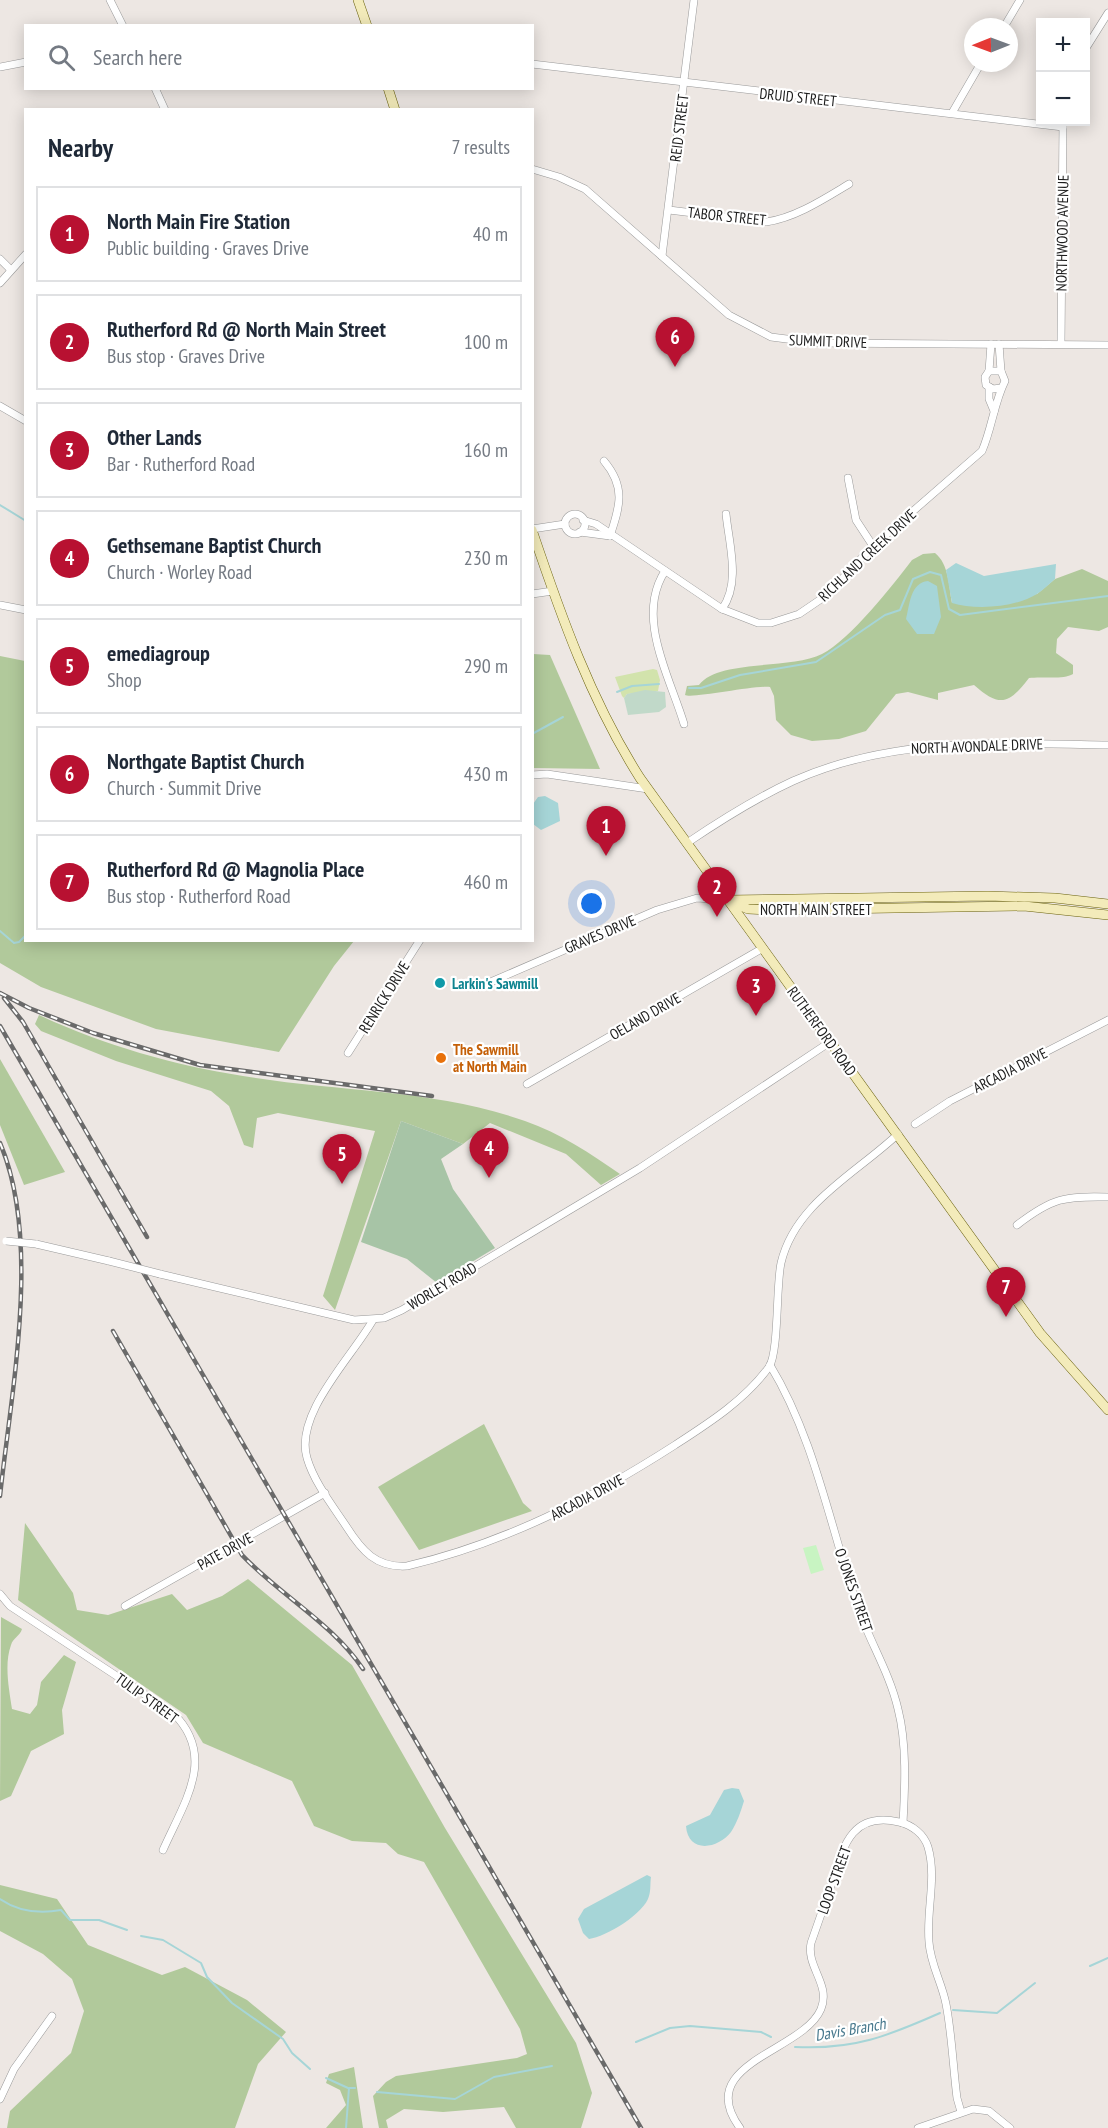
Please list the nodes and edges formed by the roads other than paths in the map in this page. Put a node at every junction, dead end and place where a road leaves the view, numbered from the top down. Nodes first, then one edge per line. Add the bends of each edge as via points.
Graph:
1 (110, 0) edge
2 (358, 0) edge
3 (694, 0) edge
4 (1020, 0) edge
5 (1108, 13) edge
6 (1009, 18) edge
7 (122, 24) edge
8 (366, 24) edge
9 (1090, 42) edge
10 (24, 62) edge
11 (534, 64) edge
12 (0, 67) edge
13 (975, 72) edge
14 (685, 82) junction
15 (156, 90) edge
16 (389, 90) edge
17 (164, 108) edge
18 (394, 108) edge
19 (952, 113) junction
20 (1036, 121) edge
21 (1063, 126) edge
22 (534, 170) edge
23 (849, 184) dead end
24 (669, 210) junction
25 (24, 256) edge
26 (662, 256) junction
27 (0, 259) edge
28 (10, 269) junction
29 (0, 284) edge
30 (995, 344) junction
31 (1061, 344) junction
32 (1108, 345) edge
33 (989, 371) junction
34 (1001, 371) junction
35 (989, 387) junction
36 (1001, 388) junction
37 (0, 406) edge
38 (994, 411) junction
39 (24, 420) edge
40 (604, 461) dead end
41 (848, 478) dead end
42 (726, 514) dead end
43 (584, 520) junction
44 (565, 524) junction
45 (534, 530) edge
46 (580, 532) junction
47 (534, 536) edge
48 (610, 536) junction
49 (873, 546) junction
50 (664, 572) junction
51 (552, 591) junction
52 (534, 594) edge
53 (0, 605) edge
54 (722, 609) junction
55 (24, 610) edge
56 (684, 724) dead end
57 (1108, 745) edge
58 (534, 775) edge
59 (648, 789) junction
60 (687, 843) junction
61 (988, 896) junction
62 (727, 900) junction
63 (1108, 904) edge
64 (988, 907) junction
65 (1108, 915) edge
66 (419, 942) edge
67 (763, 948) junction
68 (479, 987) dead end
69 (1108, 1020) edge
70 (830, 1041) junction
71 (348, 1053) dead end
72 (527, 1084) dead end
73 (915, 1124) dead end
74 (898, 1134) junction
75 (1108, 1197) edge
76 (1017, 1225) dead end
77 (3, 1241) edge
78 (373, 1320) junction
79 (770, 1365) junction
80 (1108, 1410) edge
81 (325, 1493) junction
82 (0, 1594) edge
83 (125, 1606) dead end
84 (903, 1823) junction
85 (163, 1850) dead end
86 (52, 2016) dead end
87 (0, 2099) edge
88 (961, 2112) junction
89 (740, 2128) edge
90 (918, 2128) edge
91 (1010, 2128) edge

1 - 7 street
2 - 8 street
3 - 14 street, REID STREET
4 - 6 street
5 - 9 street
10 - 12 street
11 - 14 street, DRUID STREET
13 - 19 street
14 - 19 street, DRUID STREET
14 - 24 street, REID STREET
15 - 17 street
16 - 18 street
19 - 20 street, DRUID STREET
21 - 31 street, NORTHWOOD AVENUE
22 - 26 street, SUMMIT DRIVE via 585,189
23 - 24 street, TABOR STREET via 766,222
24 - 26 street, REID STREET
25 - 28 street
26 - 30 street, SUMMIT DRIVE via 729,315 777,339 810,343
27 - 28 street
28 - 29 street
30 - 31 street, SUMMIT DRIVE
30 - 33 street, RICHLAND CREEK DRIVE
30 - 34 street, RICHLAND CREEK DRIVE
31 - 32 street, SUMMIT DRIVE
33 - 34 street
33 - 35 street, RICHLAND CREEK DRIVE via 985,381
34 - 36 street, RICHLAND CREEK DRIVE via 1005,377
35 - 36 street
35 - 38 street, RICHLAND CREEK DRIVE
36 - 38 street, RICHLAND CREEK DRIVE
37 - 39 street
38 - 49 street, RICHLAND CREEK DRIVE via 982,451
40 - 48 street via 619,486 618,509
41 - 49 street via 856,520
42 - 54 street via 733,575
43 - 44 street via 574,514
43 - 46 street
43 - 48 street, RICHLAND CREEK DRIVE
44 - 45 street
44 - 46 street, RICHLAND CREEK DRIVE via 570,532
46 - 48 street, RICHLAND CREEK DRIVE
47 - 51 street, RUTHERFORD ROAD
48 - 50 street, RICHLAND CREEK DRIVE
49 - 54 street, RICHLAND CREEK DRIVE via 827,595 786,620 758,623
50 - 54 street, RICHLAND CREEK DRIVE
50 - 56 street via 653,597 653,624
51 - 52 street
51 - 59 street, RUTHERFORD ROAD via 597,701
53 - 55 street
57 - 60 street, NORTH AVONDALE DRIVE via 975,743 875,754 785,784
58 - 59 street
59 - 60 street, RUTHERFORD ROAD
60 - 62 street, RUTHERFORD ROAD
61 - 62 street, NORTH MAIN STREET
61 - 63 street, NORTH MAIN STREET
61 - 64 street
62 - 64 street, NORTH MAIN STREET via 748,909 771,910
62 - 67 street, RUTHERFORD ROAD
62 - 68 street, GRAVES DRIVE via 697,898 657,910
64 - 65 street, NORTH MAIN STREET via 1024,906
66 - 71 street, RENRICK DRIVE
67 - 70 street, RUTHERFORD ROAD
67 - 72 street, OELAND DRIVE
69 - 73 street, ARCADIA DRIVE via 950,1101
70 - 74 street, RUTHERFORD ROAD
70 - 78 street, WORLEY ROAD via 635,1172 402,1310
74 - 79 street via 835,1185 795,1230 781,1266
74 - 80 street, RUTHERFORD ROAD via 1040,1333
75 - 76 street via 1053,1201
77 - 78 street, WORLEY ROAD, bridge via 36,1244 354,1320
78 - 81 street, ARCADIA DRIVE via 320,1398 306,1436 308,1461
79 - 81 street, ARCADIA DRIVE via 725,1411 635,1471 523,1529 424,1562 396,1567 375,1561 359,1546
79 - 84 street, O JONES STREET via 788,1394 801,1427 859,1611 898,1708
81 - 83 street, PATE DRIVE
82 - 85 street, TULIP STREET via 10,1606 173,1713 188,1731 196,1754 194,1776
84 - 88 street via 919,1832 928,1848 929,1944 946,2002
84 - 89 street, LOOP STREET via 869,1822 854,1831 844,1846 810,1951 823,1986 821,2010 803,2029 752,2064 730,2088 727,2105
86 - 87 street via 14,2069
88 - 90 street
88 - 91 street via 986,2110

